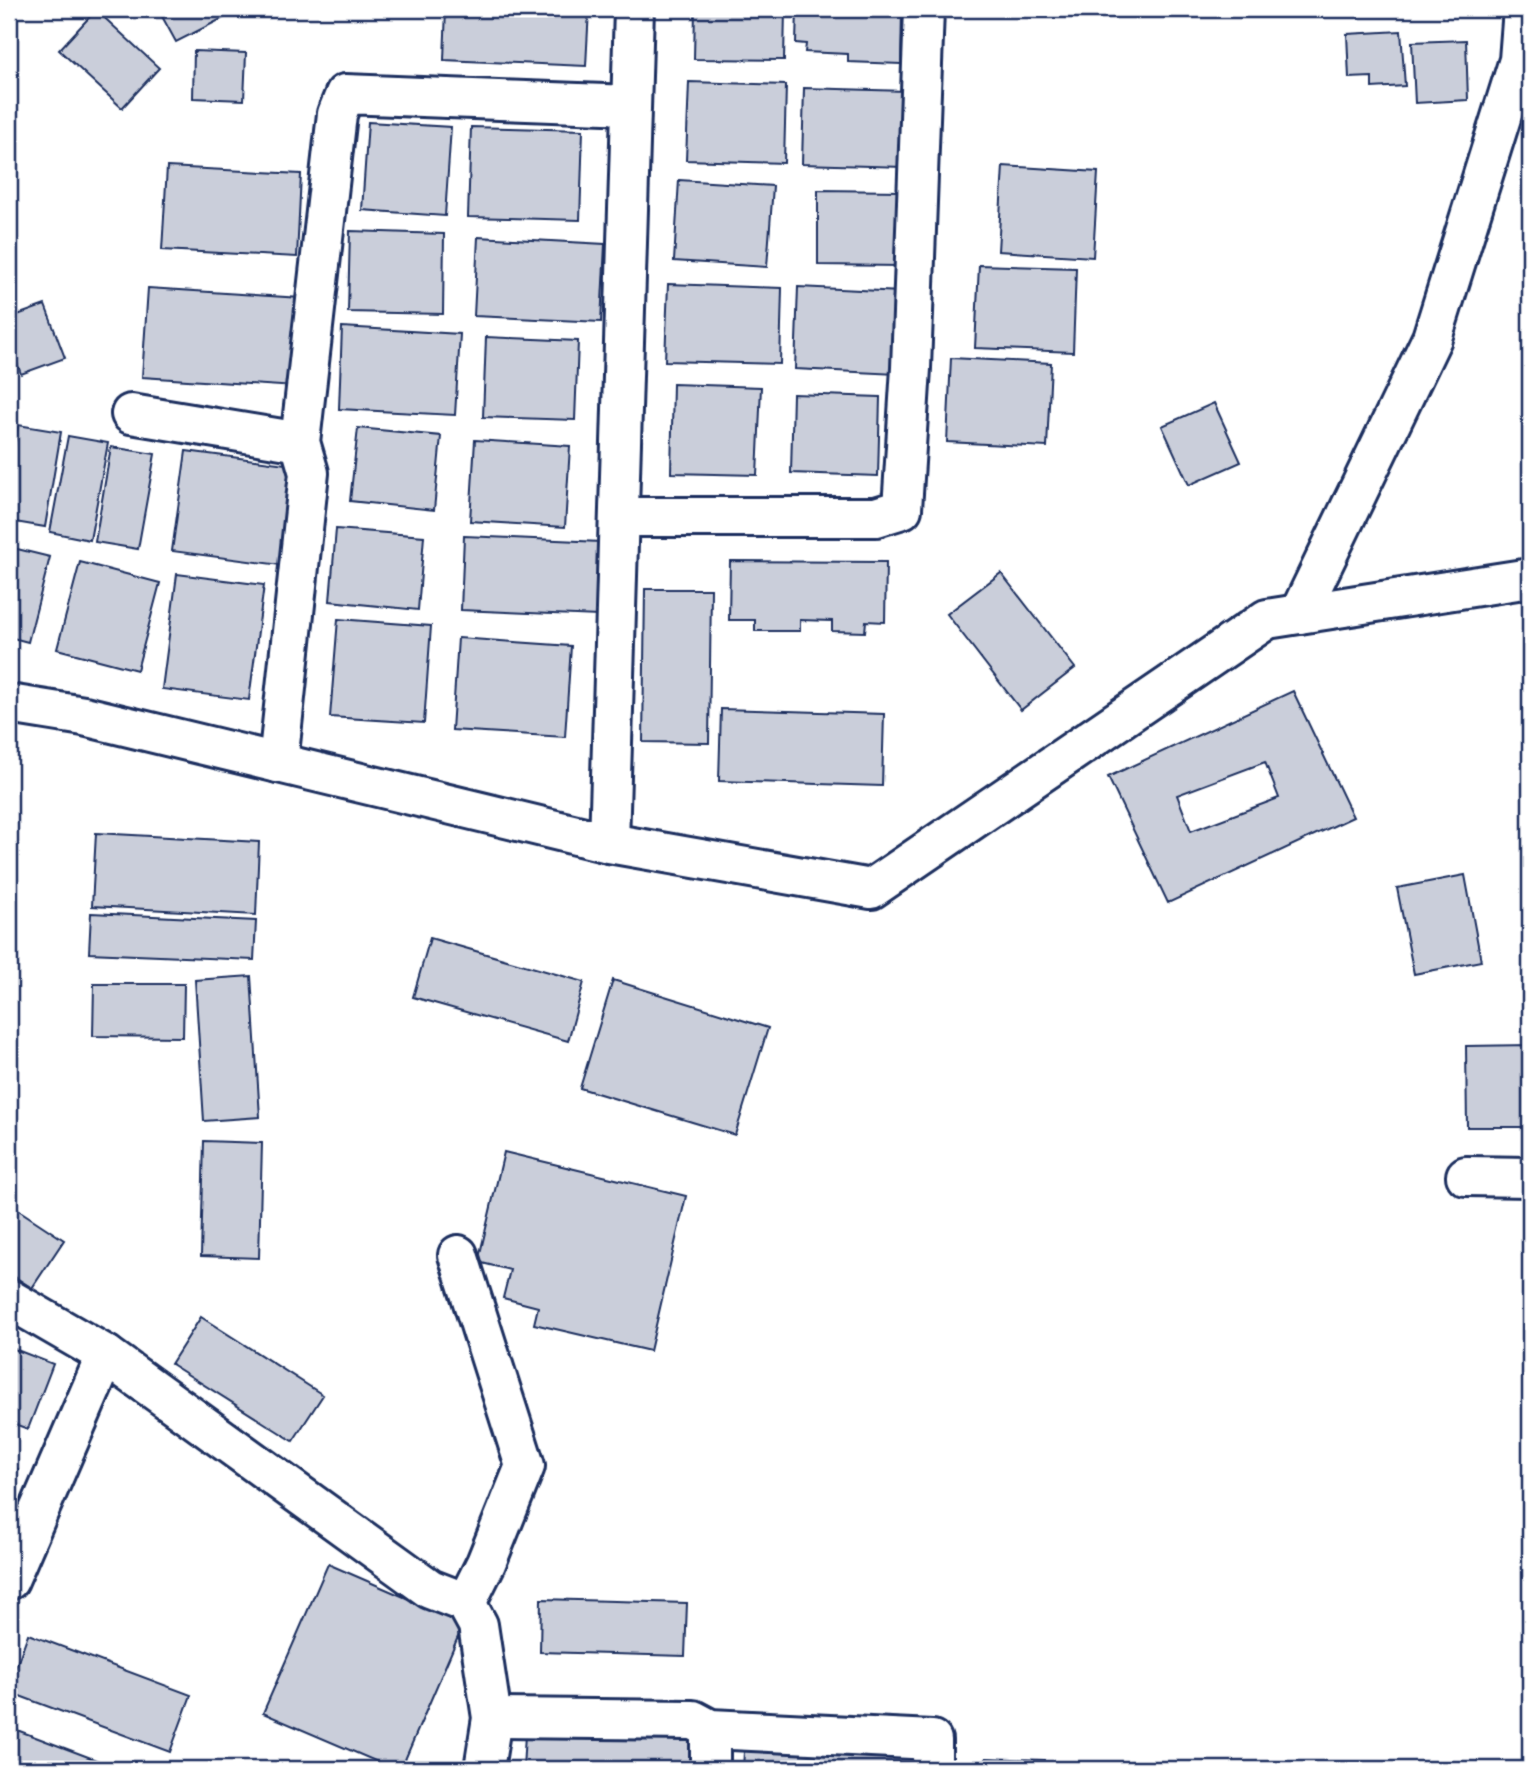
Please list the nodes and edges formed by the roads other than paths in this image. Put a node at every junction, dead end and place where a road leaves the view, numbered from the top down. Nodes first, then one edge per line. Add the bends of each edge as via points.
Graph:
1 (634, 9) edge
2 (924, 9) edge
3 (1523, 9) edge
4 (631, 105) junction
5 (131, 414) dead end
6 (300, 442) junction
7 (619, 517) junction
8 (1530, 578) edge
9 (1299, 614) junction
10 (9, 704) edge
11 (278, 763) junction
12 (608, 843) junction
13 (1466, 1176) dead end
14 (1530, 1177) edge
15 (458, 1255) dead end
16 (9, 1299) edge
17 (106, 1355) junction
18 (9, 1580) edge
19 (467, 1603) junction
20 (492, 1718) junction
21 (710, 1729) junction
22 (484, 1769) edge
23 (710, 1769) edge
24 (932, 1769) edge

1 - 4 street
2 - 7 street via 902,509 876,517
3 - 9 street via 1519,60 1432,338
4 - 6 street via 345,94 337,114
4 - 7 street
5 - 6 street
6 - 11 street via 309,473
7 - 12 street
8 - 9 street
9 - 12 street via 1267,618 871,889
10 - 11 street via 84,716
11 - 12 street
13 - 14 street
15 - 19 street via 525,1466
16 - 17 street
17 - 18 street
17 - 19 street via 430,1589
19 - 20 street via 478,1625
20 - 21 street via 693,1720
20 - 22 street
21 - 23 street
21 - 24 street via 932,1740

